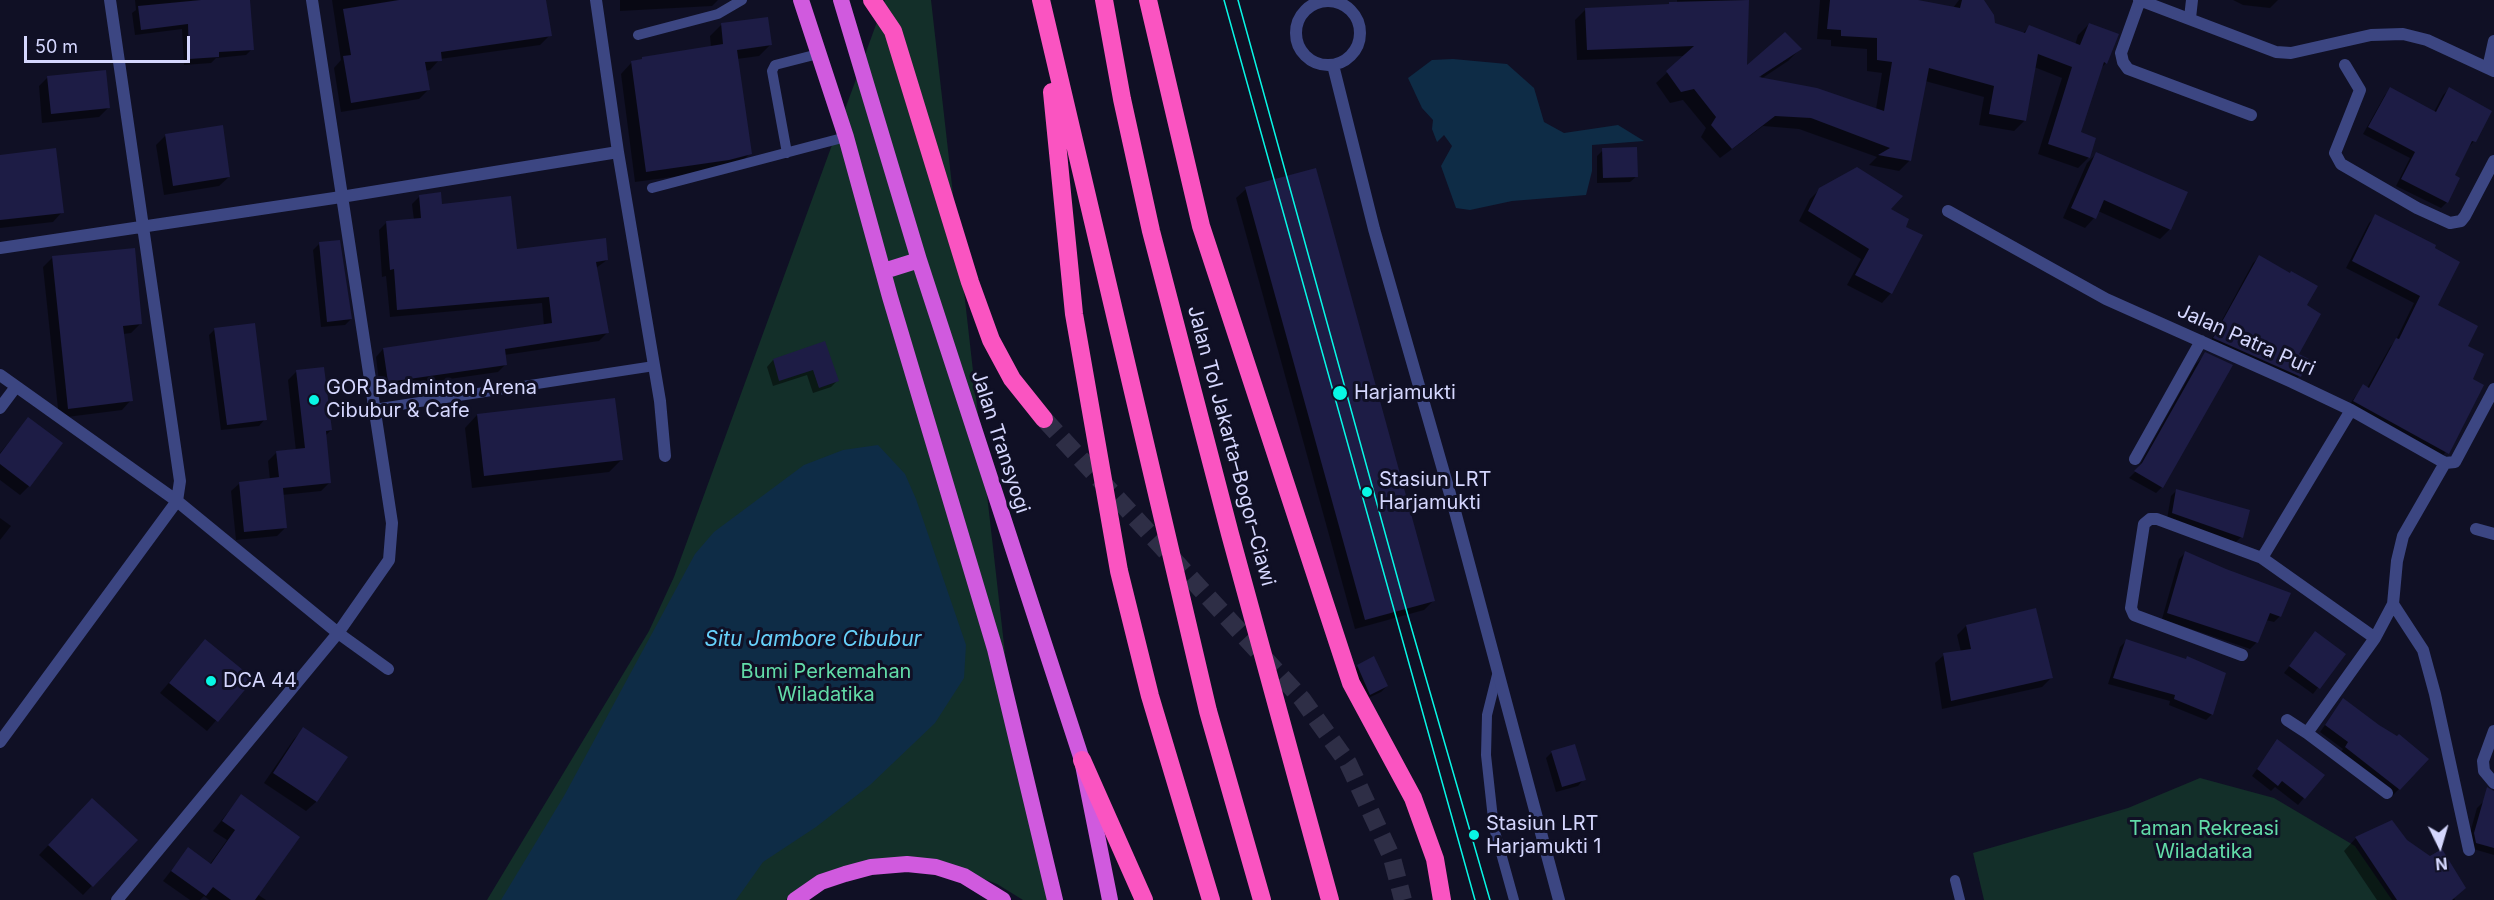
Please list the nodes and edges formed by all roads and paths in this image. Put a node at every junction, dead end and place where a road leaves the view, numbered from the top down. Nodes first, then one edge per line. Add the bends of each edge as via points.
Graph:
1 (110, 0) edge
2 (312, 0) edge
3 (596, 0) edge
4 (742, 0) edge
5 (801, 0) edge
6 (841, 0) edge
7 (872, 0) edge
8 (1041, 0) edge
9 (1104, 0) edge
10 (1148, 0) edge
11 (2139, 0) edge
12 (2192, 0) edge
13 (1334, 1) edge
14 (2190, 18) junction
15 (1044, 19) junction
16 (638, 35) dead end
17 (2494, 41) edge
18 (818, 54) junction
19 (1333, 65) junction
20 (2345, 65) dead end
21 (2491, 70) edge
22 (2251, 115) dead end
23 (846, 137) junction
24 (618, 152) junction
25 (787, 153) junction
26 (2494, 161) edge
27 (652, 188) dead end
28 (341, 197) junction
29 (1948, 212) dead end
30 (143, 227) junction
31 (0, 248) edge
32 (919, 260) junction
33 (885, 271) junction
34 (2201, 341) junction
35 (654, 366) junction
36 (0, 375) edge
37 (15, 388) junction
38 (2494, 389) edge
39 (0, 408) edge
40 (374, 409) junction
41 (2351, 410) junction
42 (1044, 419) tunnel mouth
43 (665, 456) dead end
44 (2135, 459) dead end
45 (2445, 463) junction
46 (177, 501) junction
47 (2476, 529) dead end
48 (2494, 534) edge
49 (2262, 558) junction
50 (2393, 604) junction
51 (338, 633) junction
52 (2375, 638) junction
53 (2242, 655) dead end
54 (388, 669) dead end
55 (1498, 670) junction
56 (2287, 720) dead end
57 (2494, 731) edge
58 (2307, 733) junction
59 (0, 742) edge
60 (1082, 760) junction
61 (2494, 783) edge
62 (2387, 793) dead end
63 (2469, 850) dead end
64 (1955, 880) dead end
65 (1207, 895) edge
66 (117, 900) edge
67 (795, 900) edge
68 (1003, 900) edge
69 (1055, 900) edge
70 (1110, 900) edge
71 (1144, 900) edge
72 (1262, 900) edge
73 (1330, 900) edge
74 (1442, 900) edge
75 (1514, 900) edge
76 (1559, 900) edge
77 (1960, 900) edge

1 - 30 street
2 - 28 street
3 - 24 street
4 - 16 lane via 718,14
5 - 18 highway
6 - 32 highway, Jalan Transyogi
7 - 42 highway via 893,31 991,340 1012,379
8 - 15 highway
9 - 73 highway, Jalan Tol Jakarta–Bogor–Ciawi via 1151,231
10 - 74 highway via 1201,226 1350,683 1413,798 1436,859
11 - 14 street
11 - 22 street via 2121,53 2128,69
12 - 14 street
13 - 19 street via 1351,11 1360,29 1356,48
13 - 19 street via 1305,11 1296,28 1299,48 1305,56 1313,62
14 - 21 street via 2276,52 2291,53 2371,35 2403,34 2427,40
15 - 65 highway via 1074,314 1119,571
15 - 72 highway via 1205,699
17 - 21 street
18 - 23 highway
18 - 25 lane via 775,65 772,71
19 - 55 street via 1374,229
20 - 26 street via 2360,90 2336,153 2341,165 2450,223 2465,216
23 - 25 lane
23 - 33 highway
24 - 28 street
24 - 35 street
25 - 27 lane
28 - 30 street
28 - 40 street
29 - 34 street, Jalan Patra Puri via 2096,294
30 - 31 street
30 - 46 street via 180,481
32 - 33 highway
32 - 60 highway, Jalan Transyogi
33 - 69 highway via 995,649
34 - 41 street, Jalan Patra Puri
34 - 44 street
35 - 40 lane
35 - 43 street
36 - 37 street
37 - 39 street
37 - 46 street
38 - 45 street via 2455,462
40 - 51 street via 392,523 389,560
41 - 45 street, Jalan Patra Puri
41 - 49 street
45 - 50 street via 2403,536
46 - 51 street
46 - 59 street
47 - 48 street
49 - 52 street
49 - 53 street via 2157,519 2144,524 2131,608 2134,615
50 - 52 street
50 - 63 street via 2423,650
51 - 54 street
51 - 66 street
52 - 58 street
55 - 75 lane via 1487,715 1486,755 1494,828
55 - 76 street
56 - 58 street
57 - 61 street via 2483,761 2484,771
58 - 62 street
60 - 70 highway, Jalan Transyogi
60 - 71 highway
64 - 77 lane
67 - 68 highway via 821,882 845,874 907,864 936,867 964,876

